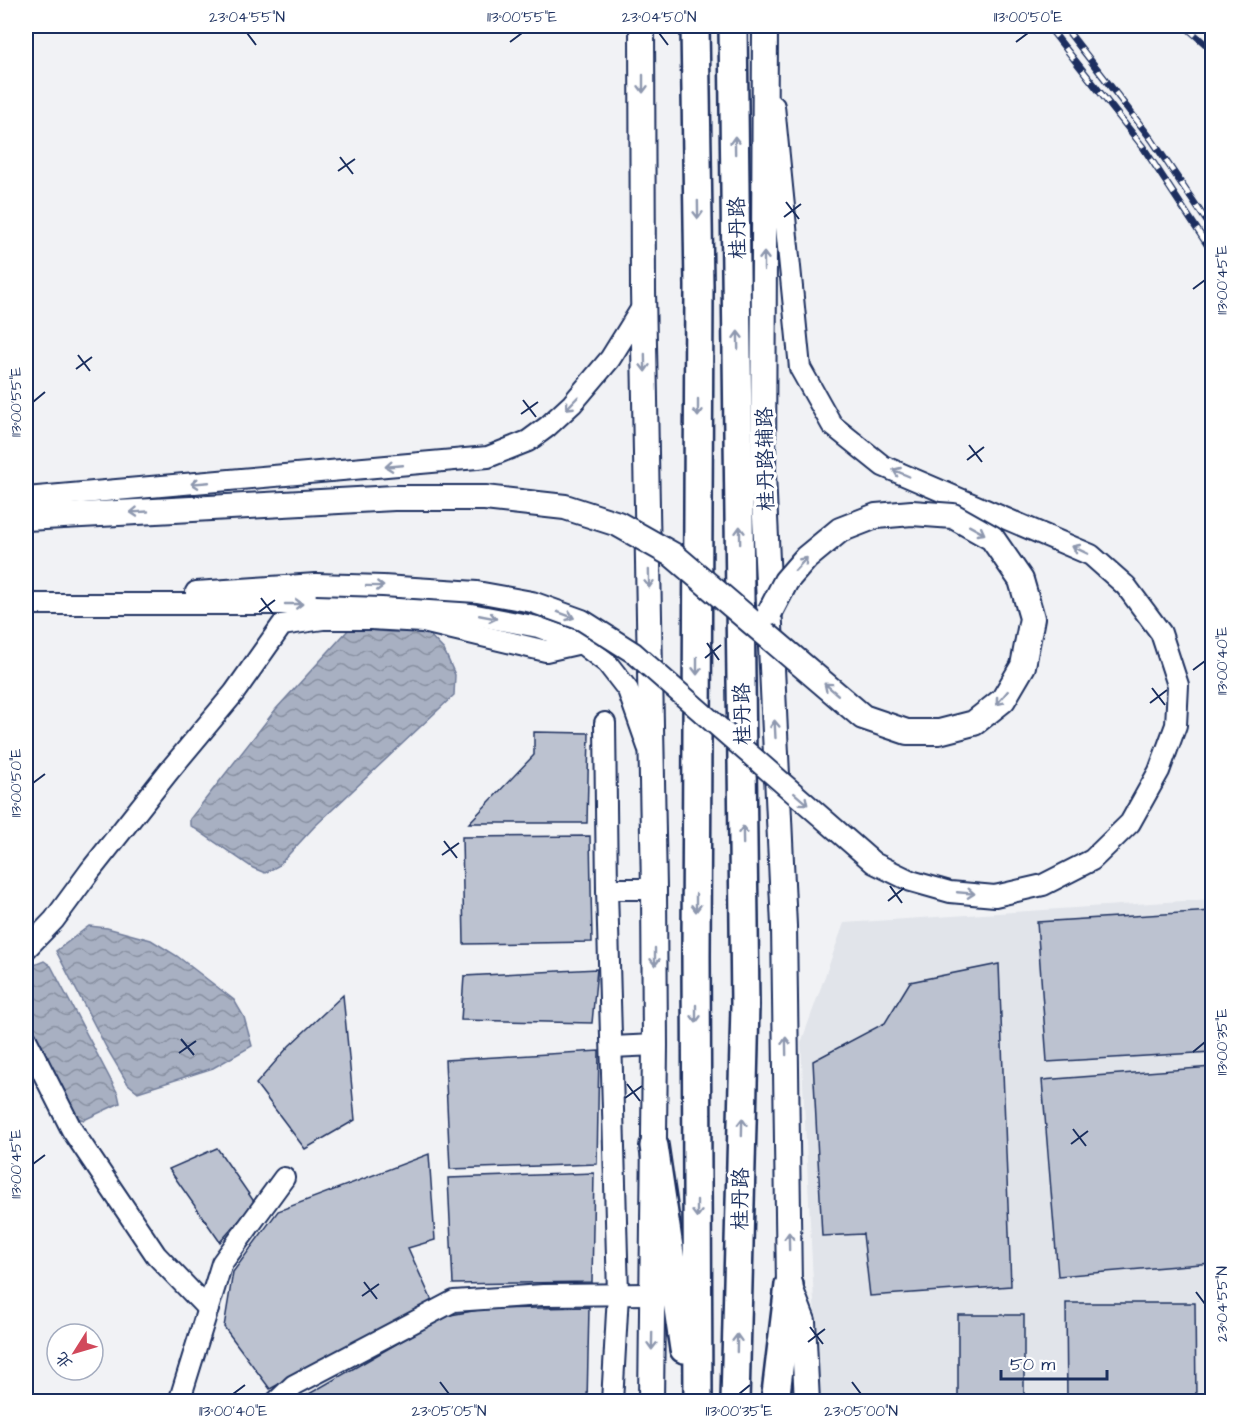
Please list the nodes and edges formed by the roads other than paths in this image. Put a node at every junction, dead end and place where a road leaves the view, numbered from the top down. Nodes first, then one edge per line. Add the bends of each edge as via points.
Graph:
1 (642, 26) edge
2 (695, 26) edge
3 (733, 26) edge
4 (765, 26) edge
5 (644, 306) junction
6 (26, 498) edge
7 (26, 518) edge
8 (26, 604) edge
9 (770, 612) junction
10 (581, 643) junction
11 (605, 723) dead end
12 (653, 762) junction
13 (654, 889) junction
14 (607, 890) junction
15 (26, 949) edge
16 (26, 1039) edge
17 (655, 1045) junction
18 (612, 1047) junction
19 (654, 1146) junction
20 (284, 1178) dead end
21 (789, 1285) junction
22 (618, 1294) junction
23 (652, 1294) junction
24 (208, 1309) junction
25 (179, 1401) edge
26 (276, 1401) edge
27 (612, 1401) edge
28 (651, 1401) edge
29 (692, 1401) edge
30 (698, 1401) edge
31 (735, 1401) edge
32 (775, 1401) edge
33 (786, 1401) edge
34 (807, 1401) edge

1 -> 5 main road
2 -> 30 highway, 桂丹路 via 699,286
31 -> 3 highway, 桂丹路 via 745,1005
8 -> 4 street, bridge via 316,585 477,592 532,602 582,620 634,653 874,863 911,881 950,892 995,896 1043,885 1092,860 1130,823 1159,771 1176,725 1178,685 1161,633 1125,586 1092,555 883,466 832,425 801,368
9 -> 4 main road, 桂丹路辅路 via 763,474
5 -> 6 street via 610,360 572,404 528,441 488,458
5 -> 12 main road
9 -> 7 main road, bridge via 786,581 840,530 876,516 912,513 953,516 992,538 1021,580 1032,618 1023,666 1003,700 974,723 939,732 907,732 863,717 673,555 618,524 565,507 485,498 394,498
8 -> 10 street via 348,604 450,610 538,627
21 -> 9 main road, 桂丹路辅路 via 782,892
10 - 12 street via 607,663 628,690
10 - 15 street via 546,651 423,622 382,619 323,619 282,625 234,693 168,771 54,920
11 - 14 street
12 - 13 main road
13 - 14 street
13 -> 17 main road
14 - 18 street
16 - 24 street via 72,1130 156,1254
17 - 18 street
17 - 19 main road
18 - 22 street
19 - 23 main road
19 - 29 highway
20 - 24 street via 222,1263
21 - 32 highway
21 - 33 main road, 桂丹路辅路
21 - 34 main road via 803,1321
22 - 23 street
22 - 26 street via 543,1294 454,1301 294,1385
22 - 27 street
23 -> 28 main road
24 - 25 street

